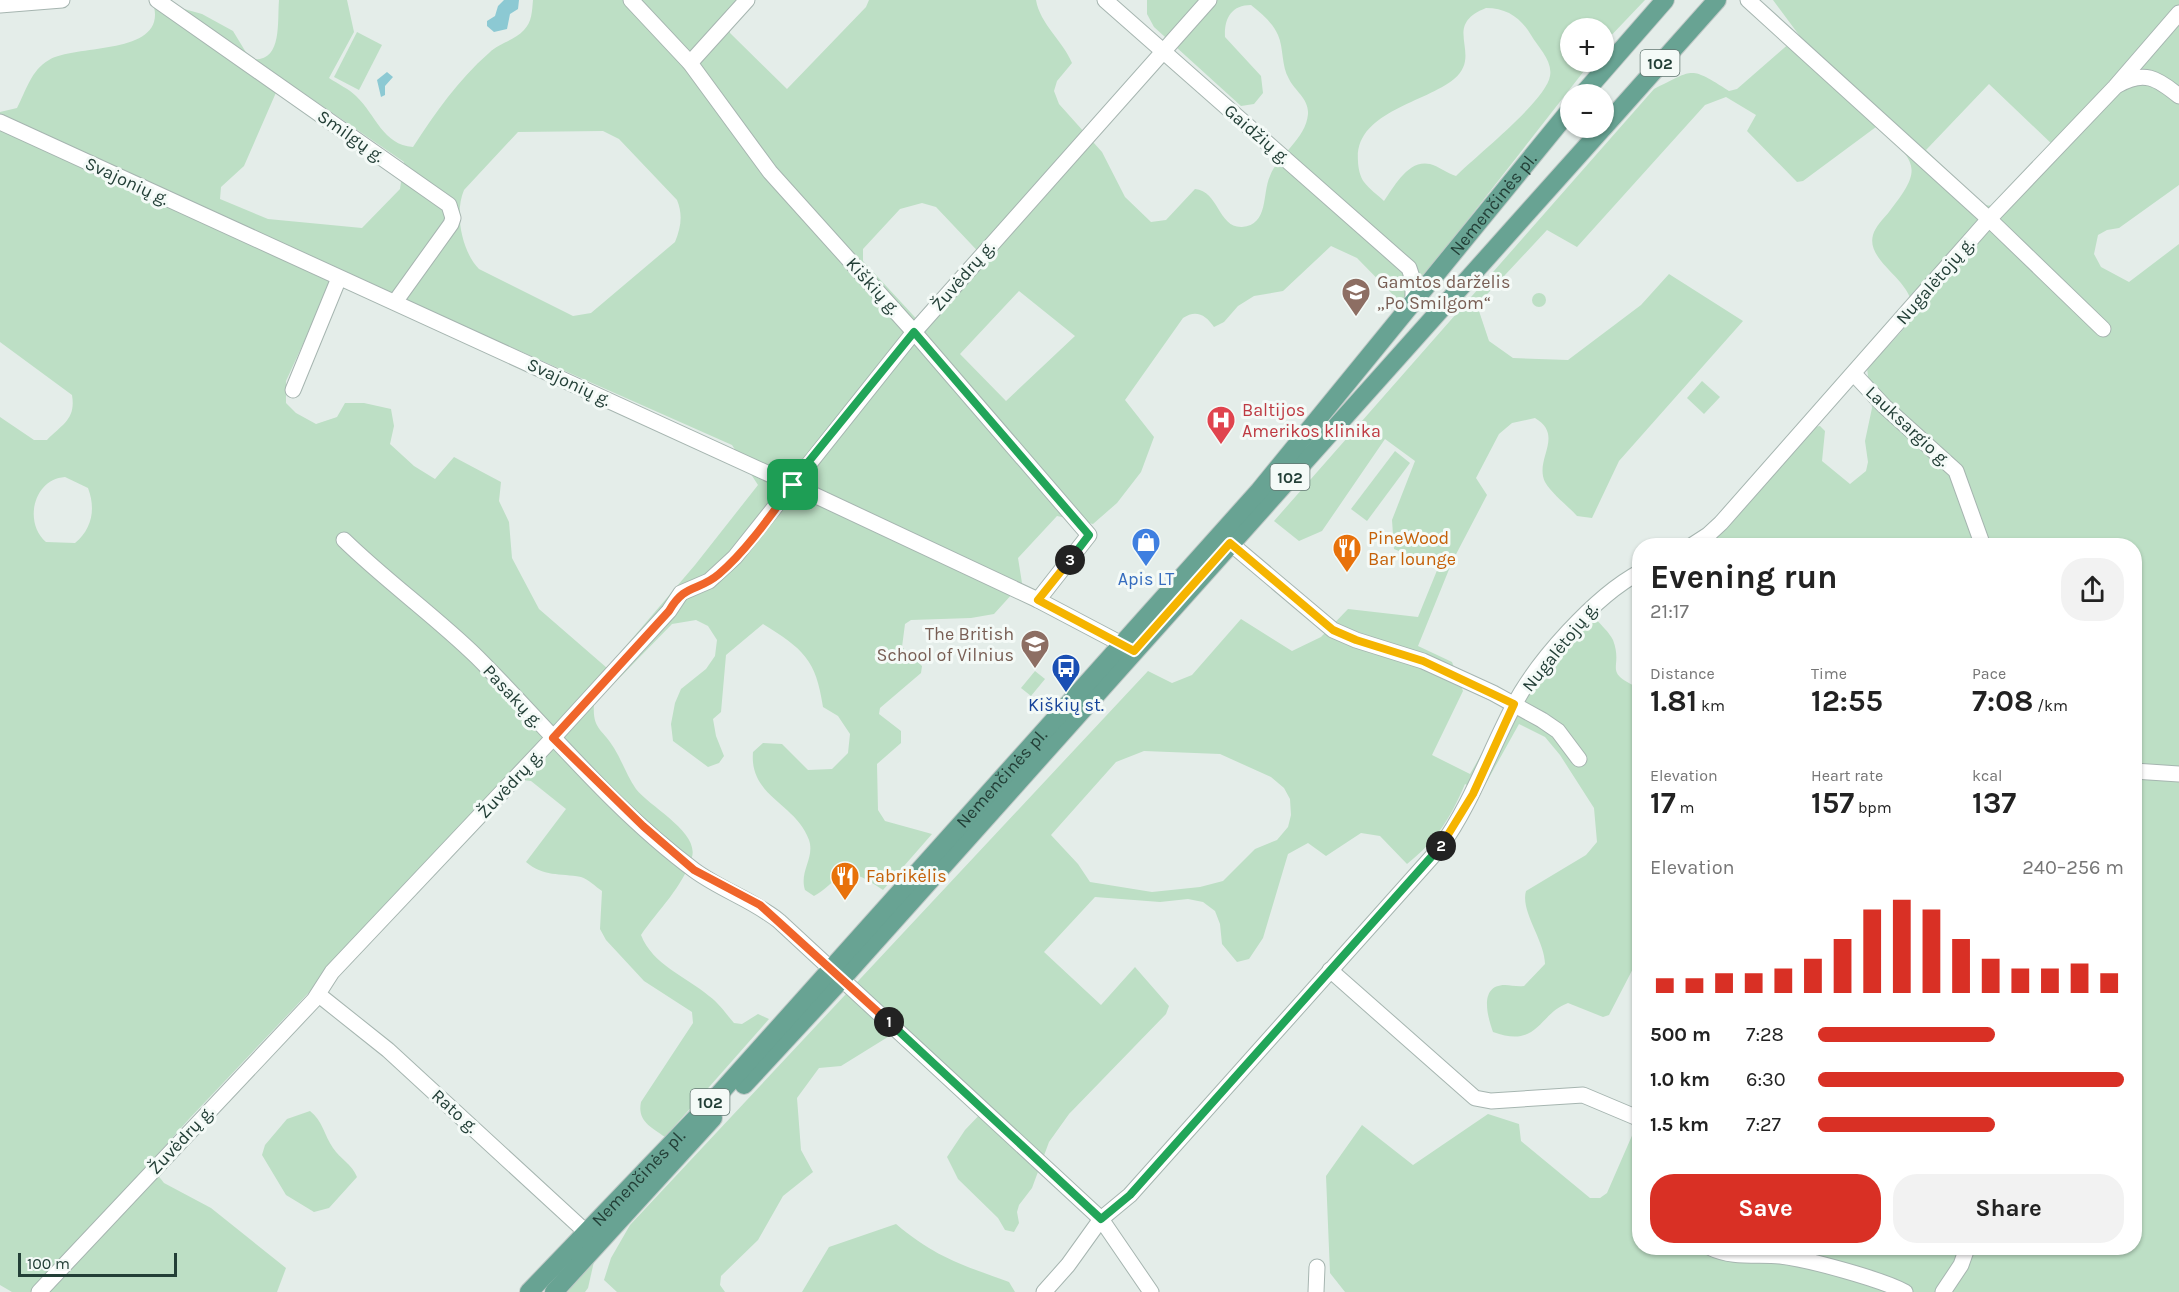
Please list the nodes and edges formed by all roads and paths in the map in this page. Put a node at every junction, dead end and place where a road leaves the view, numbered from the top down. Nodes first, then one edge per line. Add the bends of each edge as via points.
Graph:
1 (62, 0) edge
2 (157, 0) edge
3 (631, 0) edge
4 (747, 0) edge
5 (1105, 0) edge
6 (1209, 0) edge
7 (1665, 0) edge
8 (1717, 0) edge
9 (1748, 0) edge
10 (0, 5) edge
11 (2179, 13) edge
12 (1162, 51) junction
13 (690, 63) junction
14 (1592, 84) edge
15 (2115, 87) junction
16 (2179, 96) edge
17 (1614, 115) edge
18 (0, 122) edge
19 (1560, 122) edge
20 (1593, 138) edge
21 (1989, 219) junction
22 (1443, 267) junction
23 (1409, 268) junction
24 (339, 278) junction
25 (395, 302) junction
26 (1413, 302) junction
27 (2103, 329) dead end
28 (914, 332) junction
29 (1854, 374) junction
30 (293, 390) dead end
31 (793, 485) junction
32 (1703, 538) edge
33 (1980, 538) edge
34 (344, 540) dead end
35 (1230, 543) junction
36 (1632, 578) edge
37 (1038, 600) junction
38 (1129, 647) junction
39 (1514, 704) junction
40 (553, 738) junction
41 (1579, 759) dead end
42 (2142, 772) edge
43 (2179, 774) edge
44 (1330, 970) junction
45 (837, 975) junction
46 (319, 995) junction
47 (1632, 1116) edge
48 (1101, 1219) junction
49 (587, 1233) junction
50 (1756, 1255) edge
51 (1965, 1255) edge
52 (1317, 1267) dead end
53 (39, 1292) edge
54 (529, 1292) edge
55 (554, 1292) edge
56 (1044, 1292) edge
57 (1151, 1292) edge
58 (1316, 1292) edge
59 (1905, 1292) edge
60 (1943, 1292) edge

1 - 10 street
2 - 25 street, Smilgų g. via 449,204 451,224
3 - 13 street, Kiškių g.
4 - 13 street
5 - 12 street, Gaidžių g.
6 - 12 street, Žuvėdrų g.
7 - 14 main road, 102
8 - 17 main road, Nemenčinės pl. / 102
9 - 21 street
11 - 15 street, Nugalėtojų g.
12 - 23 street, Gaidžių g.
12 - 28 street, Žuvėdrų g.
13 - 28 street, Kiškių g. via 770,172
15 - 16 street via 2131,77 2150,76
15 - 21 street, Nugalėtojų g.
18 - 24 street, Svajonių g.
19 - 22 main road, Nemenčinės pl. / 102
20 - 35 main road, Nemenčinės pl. / 102
21 - 27 street
21 - 29 street, Nugalėtojų g.
22 - 23 street via 1424,271
22 - 26 main road, Nemenčinės pl. / 102
23 - 26 street
24 - 25 street, Svajonių g.
24 - 30 street
25 - 31 street, Svajonių g.
26 - 38 main road, Nemenčinės pl. / 102
28 - 31 street, Žuvėdrų g.
28 - 37 street, Kiškių g. via 1089,535
29 - 32 street, Nugalėtojų g.
29 - 33 street, Lauksargio g. via 1956,471
31 - 37 street, Svajonių g.
31 - 40 street, Žuvėdrų g. via 735,557 709,581 681,593
34 - 40 street, Pasakų g. via 476,656
35 - 38 main road, Nemenčinės pl. / 102
35 - 39 street via 1333,630 1423,661
36 - 39 street, Nugalėtojų g. via 1594,604 1550,654
37 - 38 street, Svajonių g.
38 - 45 main road, Nemenčinės pl. / 102
39 - 41 street via 1558,731
39 - 44 street, Nugalėtojų g. via 1453,829
40 - 45 street, Pasakų g. via 694,870 760,905
40 - 46 street, Žuvėdrų g. via 332,972
42 - 43 street
44 - 47 street via 1475,1098 1491,1101 1583,1095
44 - 48 street, Nugalėtojų g. via 1130,1195
45 - 48 street, Pasakų g.
45 - 49 main road, Nemenčinės pl. / 102
45 - 55 main road, Nemenčinės pl. / 102
46 - 49 street, Rato g. via 388,1050
46 - 53 street, Žuvėdrų g.
48 - 56 street, Nugalėtojų g.
48 - 57 street, Pasakų g.
49 - 54 main road, Nemenčinės pl. / 102
50 - 59 street via 1796,1258
51 - 60 street
52 - 58 street

